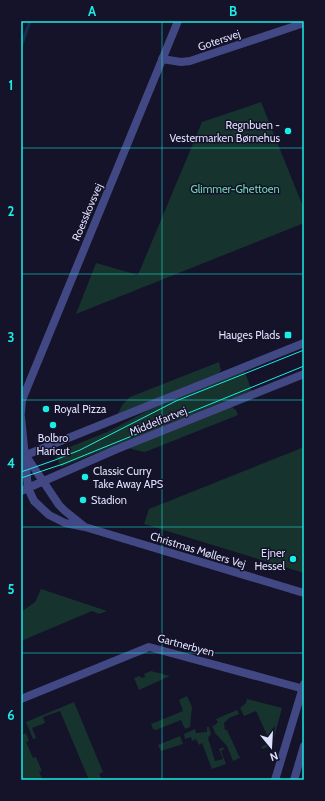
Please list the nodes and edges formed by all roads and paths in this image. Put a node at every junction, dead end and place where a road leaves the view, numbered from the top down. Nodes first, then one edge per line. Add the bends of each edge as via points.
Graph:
1 (178, 21) edge
2 (304, 23) edge
3 (162, 59) junction
4 (304, 343) edge
5 (304, 374) edge
6 (21, 413) edge
7 (21, 417) edge
8 (23, 456) edge
9 (21, 471) edge
10 (43, 481) junction
11 (25, 489) edge
12 (85, 527) junction
13 (304, 593) edge
14 (304, 688) edge
15 (21, 699) edge
16 (304, 746) edge
17 (275, 780) edge
18 (294, 780) edge

1 - 3 street, Roesskovsvej
2 - 3 street, Gotersvej via 190,61
3 - 6 street, Roesskovsvej via 22,400
4 - 8 street, Middelfartvej
5 - 10 street, Middelfartvej
7 - 8 street
8 - 9 street
8 - 10 street, Christmas Møllers Vej
8 - 11 street
10 - 11 street, Middelfartvej
10 - 12 street, Christmas Møllers Vej via 65,511
11 - 12 street, Christmas Møllers Vej via 49,514 65,523
12 - 13 street, Christmas Møllers Vej
14 - 15 street, Gartnerbyen via 149,647
14 - 17 street
16 - 18 street

